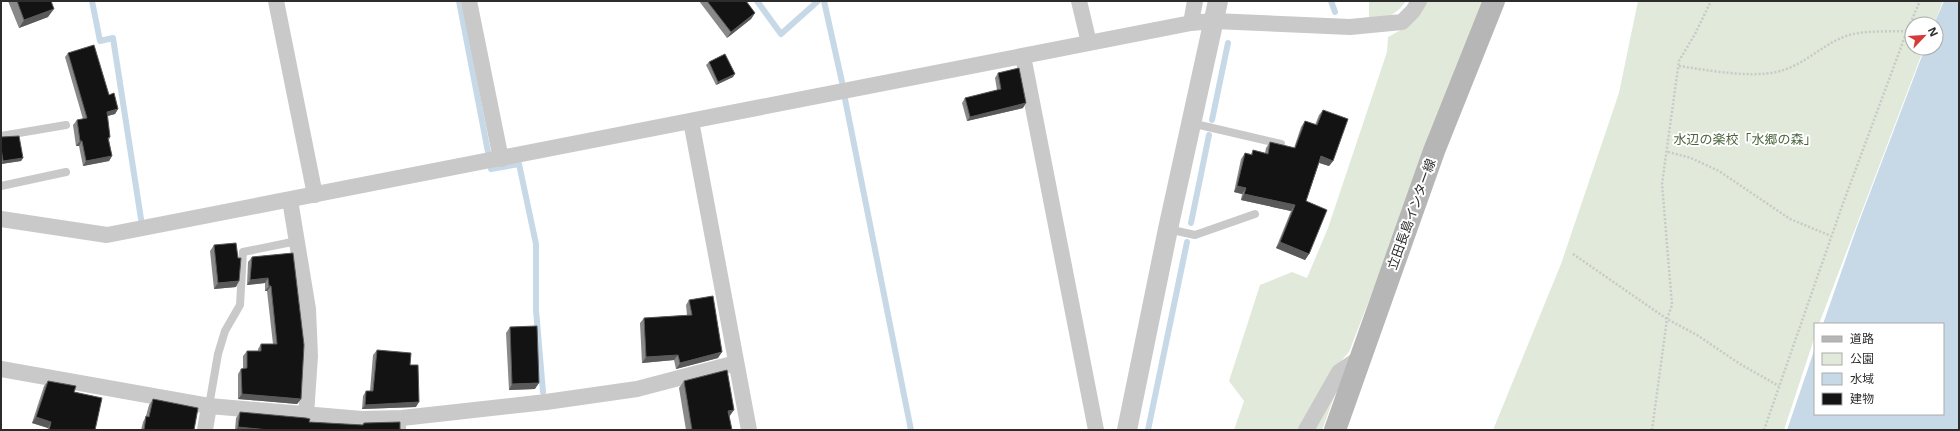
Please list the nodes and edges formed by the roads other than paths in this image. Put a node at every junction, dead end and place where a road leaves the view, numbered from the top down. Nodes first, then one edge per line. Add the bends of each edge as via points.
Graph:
1 (276, 1) edge
2 (470, 1) edge
3 (1079, 1) edge
4 (1195, 1) edge
5 (1218, 1) edge
6 (1419, 1) edge
7 (1494, 1) edge
8 (1214, 21) junction
9 (1191, 23) junction
10 (1089, 43) junction
11 (1023, 56) junction
12 (690, 122) junction
13 (1191, 123) junction
14 (66, 125) dead end
15 (1, 136) edge
16 (1281, 144) edge
17 (501, 159) junction
18 (66, 172) dead end
19 (1, 186) edge
20 (316, 195) junction
21 (290, 200) junction
22 (1256, 214) dead end
23 (1, 220) edge
24 (1168, 229) junction
25 (297, 241) junction
26 (1360, 358) junction
27 (736, 363) junction
28 (1, 369) edge
29 (209, 406) junction
30 (306, 415) junction
31 (402, 424) edge
32 (205, 430) edge
33 (749, 430) edge
34 (1096, 430) edge
35 (1127, 430) edge
36 (1306, 430) edge
37 (1335, 430) edge

1 - 20 street
2 - 17 street
3 - 10 street
4 - 9 street
5 - 8 street
6 - 8 street via 1402,22 1350,27
7 - 26 main road, 立田長島インター線 via 1434,151
8 - 9 street
8 - 13 street
9 - 10 street
10 - 11 street
11 - 12 street
11 - 34 street
12 - 17 street
12 - 27 street
13 - 16 lane
13 - 24 street
14 - 15 lane
17 - 20 street
18 - 19 lane
20 - 21 street
21 - 23 street via 107,235
21 - 25 street
22 - 24 lane via 1195,235
24 - 35 street
25 - 29 lane via 243,252 240,305 225,331 218,354
25 - 30 street via 308,309 310,356
26 - 36 street via 1339,372
26 - 37 main road, 立田長島インター線
27 - 31 street via 637,389
27 - 33 street
28 - 29 street
29 - 30 street
29 - 32 street
30 - 31 street

